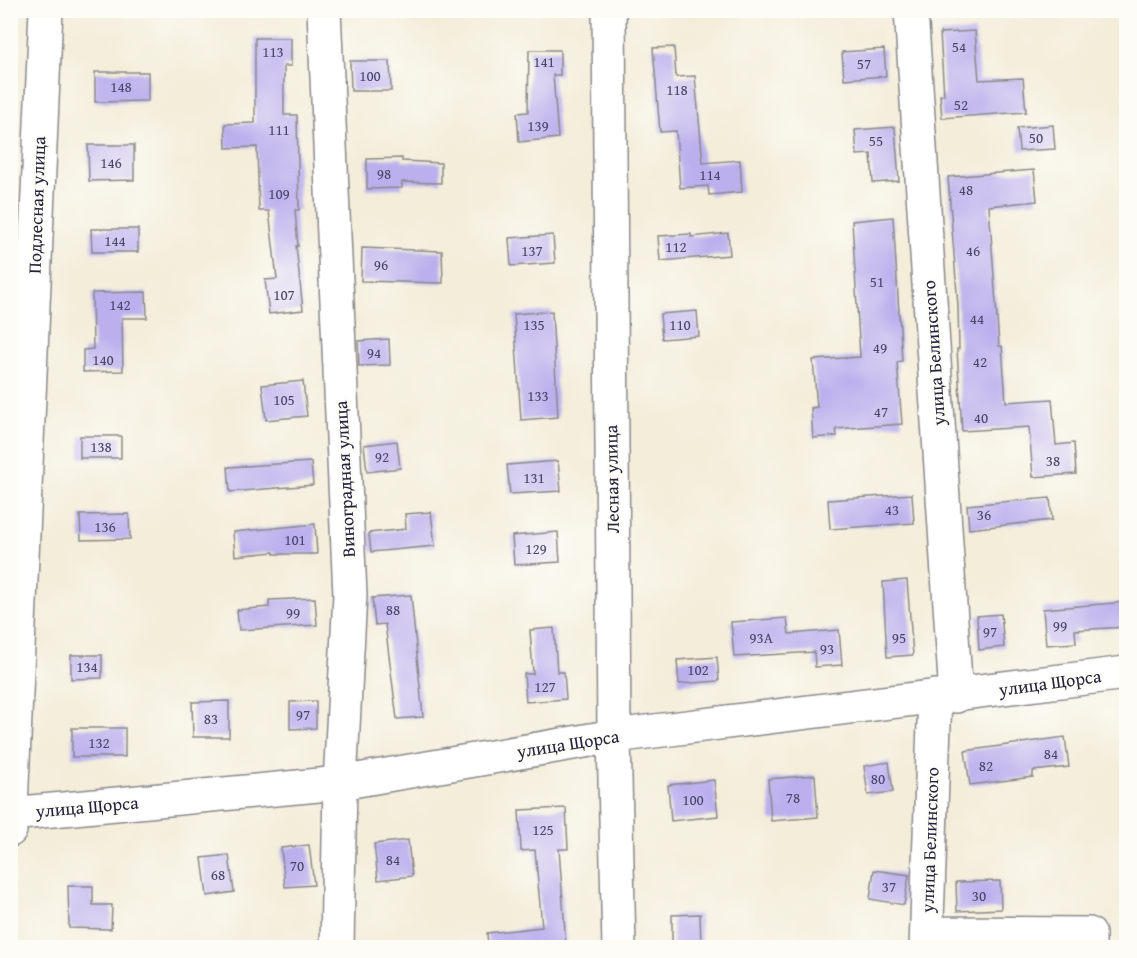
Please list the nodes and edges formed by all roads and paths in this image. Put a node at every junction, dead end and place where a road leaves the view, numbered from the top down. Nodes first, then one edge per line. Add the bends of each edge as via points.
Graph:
1 (46, 10) edge
2 (324, 10) edge
3 (609, 10) edge
4 (911, 10) edge
5 (1126, 673) edge
6 (945, 696) junction
7 (614, 736) junction
8 (340, 783) junction
9 (11, 820) edge
10 (927, 940) edge
11 (337, 948) edge
12 (619, 948) edge
13 (1089, 948) edge

1 - 9 street, Подлесная улица
2 - 8 street, Виноградная улица via 350,595
3 - 7 street, Лесная улица
4 - 6 street, улица Белинского
5 - 6 street, улица Щорса
6 - 7 street, улица Щорса
6 - 10 street, улица Белинского
7 - 8 street, улица Щорса
7 - 12 street, Лесная улица
8 - 9 street, улица Щорса
8 - 11 street, Виноградная улица
10 - 13 street via 1089,934

